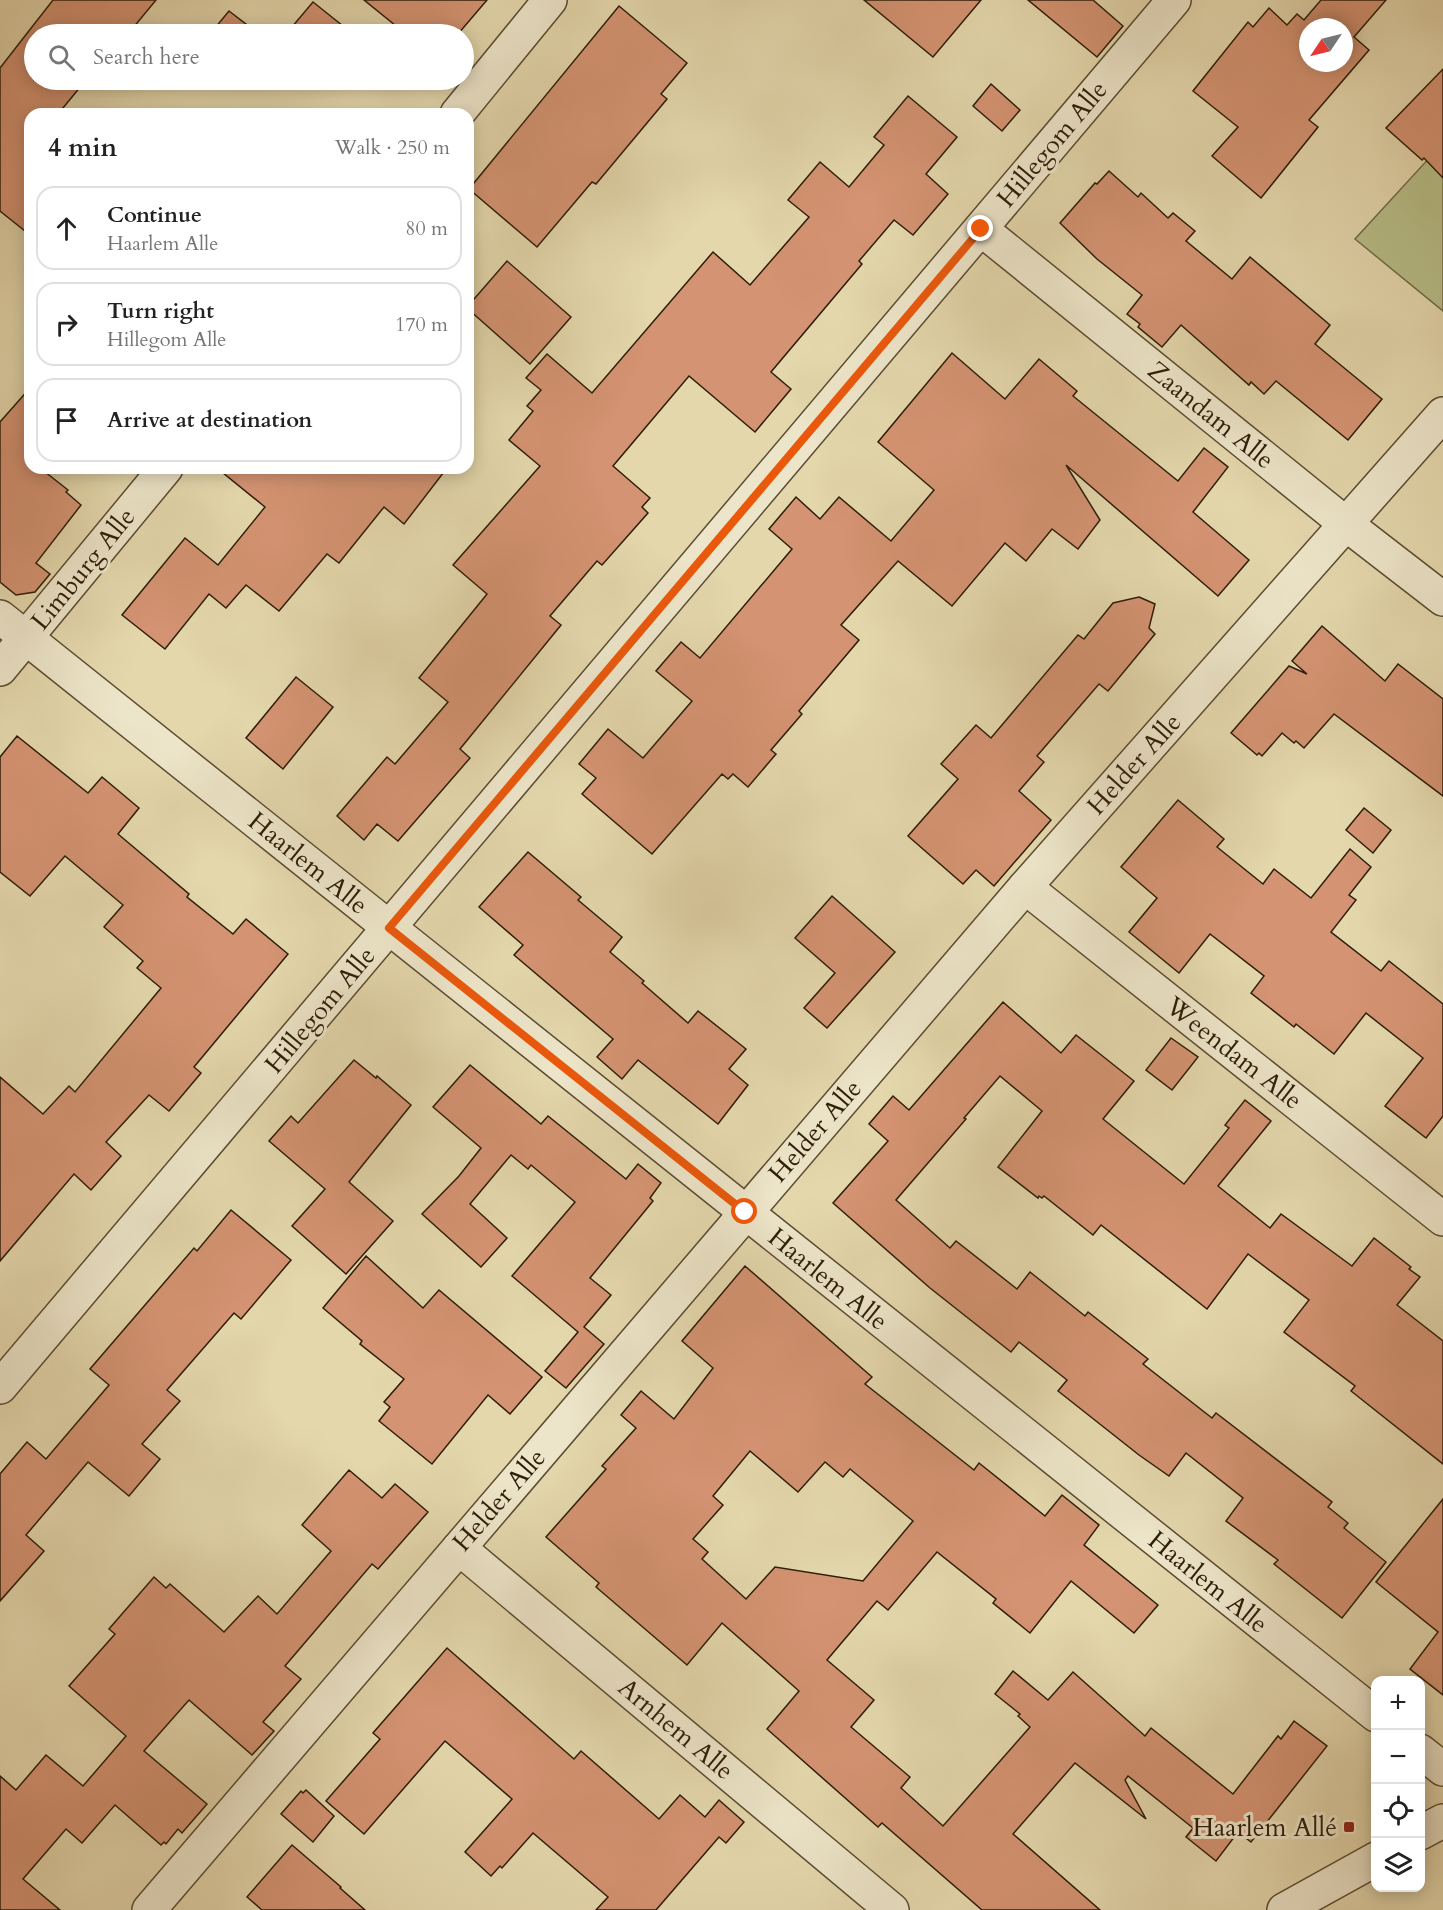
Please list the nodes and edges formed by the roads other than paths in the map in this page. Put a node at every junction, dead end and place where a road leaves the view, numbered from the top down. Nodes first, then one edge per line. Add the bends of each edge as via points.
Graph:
1 (550, 0) edge
2 (1174, 0) edge
3 (462, 108) edge
4 (981, 229) junction
5 (1443, 414) edge
6 (161, 474) edge
7 (1346, 524) junction
8 (1443, 599) edge
9 (0, 617) edge
10 (26, 638) junction
11 (0, 669) edge
12 (1025, 886) junction
13 (389, 928) junction
14 (745, 1212) junction
15 (1443, 1219) edge
16 (0, 1387) edge
17 (459, 1548) junction
18 (1371, 1711) edge
19 (1425, 1755) edge
20 (1443, 1769) edge
21 (1443, 1821) edge
22 (1425, 1830) edge
23 (1371, 1862) edge
24 (161, 1906) edge
25 (892, 1910) edge
26 (1284, 1910) edge

1 - 3 street
2 - 4 street, Hillegom Alle
4 - 7 street, Zaandam Alle
4 - 13 street, Hillegom Alle
5 - 7 street, Helder Alle
6 - 10 street, Limburg Alle
7 - 8 street, Zaandam Alle
7 - 12 street, Helder Alle
9 - 10 street, Haarlem Alle
10 - 11 street, Limburg Alle
10 - 13 street, Haarlem Alle
12 - 14 street, Helder Alle
12 - 15 street, Weendam Alle
13 - 14 street, Haarlem Alle
13 - 16 street, Hillegom Alle
14 - 17 street, Helder Alle
14 - 18 street, Haarlem Alle
17 - 24 street, Helder Alle
17 - 25 street, Arnhem Alle
19 - 20 street
21 - 22 street
23 - 26 street

